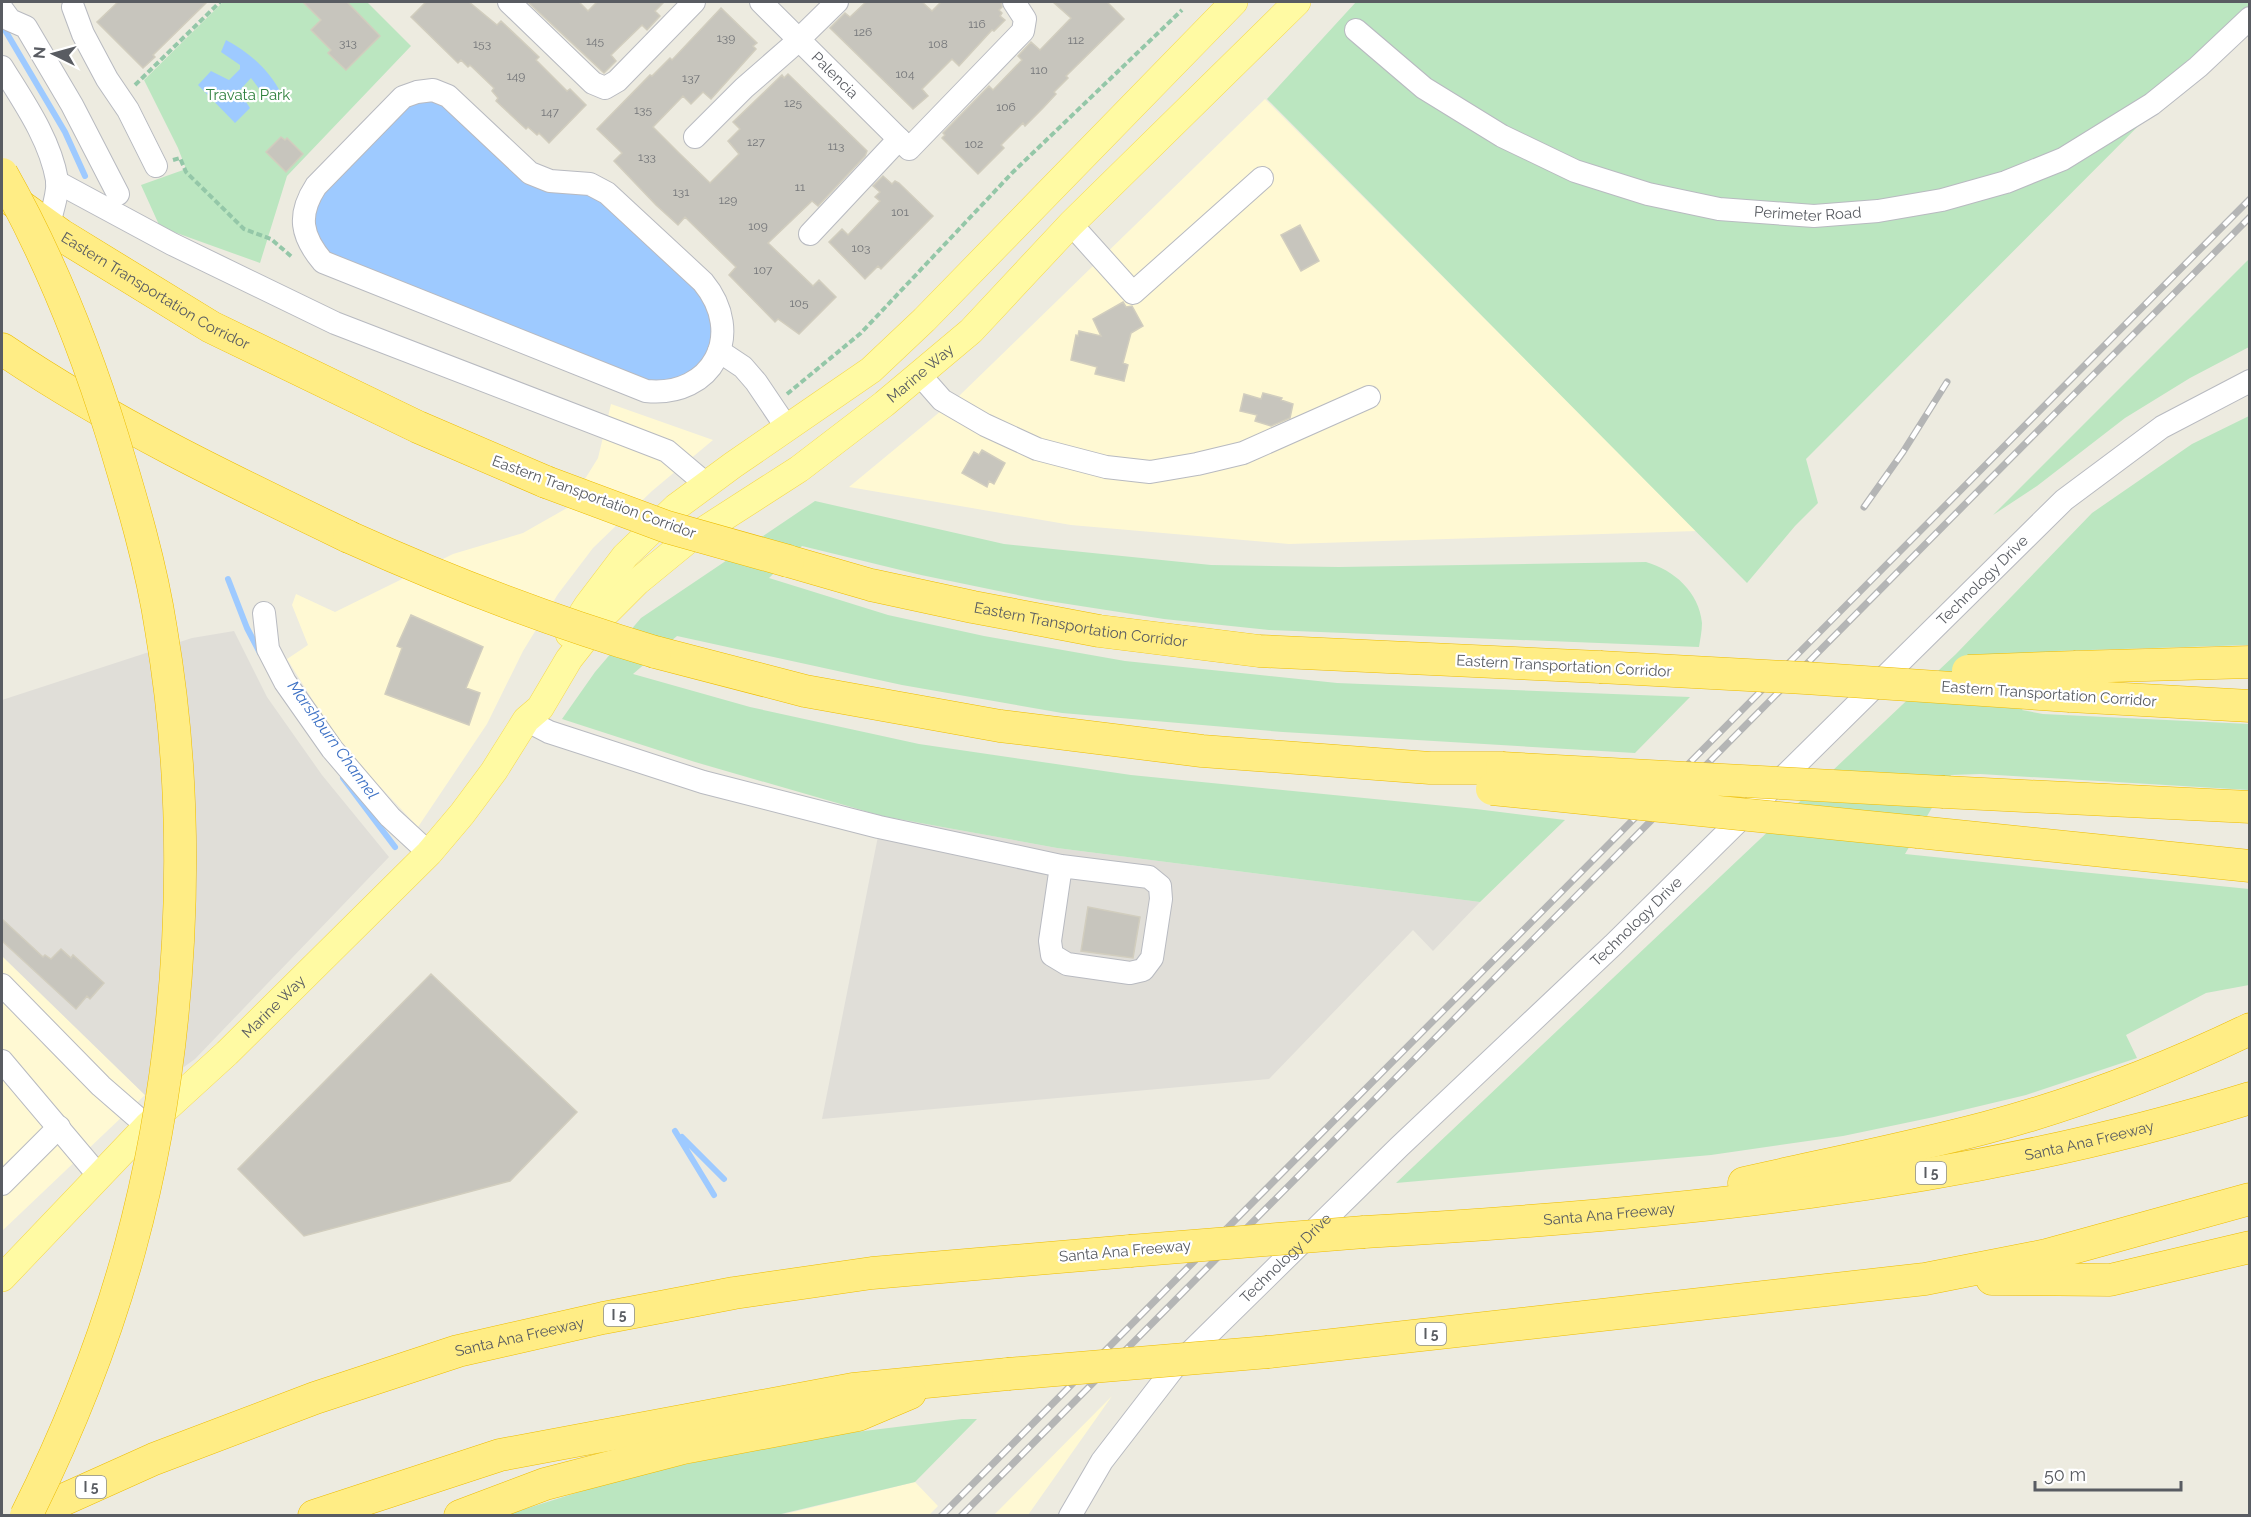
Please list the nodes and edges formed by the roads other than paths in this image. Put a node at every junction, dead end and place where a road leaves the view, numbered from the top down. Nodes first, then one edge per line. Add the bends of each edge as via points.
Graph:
1 (509, 2) edge
2 (694, 2) edge
3 (761, 2) edge
4 (837, 2) edge
5 (1014, 2) edge
6 (78, 3) edge
7 (1228, 3) edge
8 (1282, 7) edge
9 (2, 9) edge
10 (2250, 18) edge
11 (1356, 30) dead end
12 (799, 39) junction
13 (1260, 39) junction
14 (2, 67) edge
15 (695, 137) dead end
16 (904, 144) junction
17 (156, 166) road end
18 (2, 174) edge
19 (1262, 178) dead end
20 (57, 182) junction
21 (2, 192) edge
22 (118, 194) dead end
23 (1071, 224) junction
24 (49, 226) junction
25 (810, 234) dead end
26 (2, 349) edge
27 (719, 351) junction
28 (920, 375) junction
29 (2250, 381) edge
30 (1369, 397) dead end
31 (788, 428) junction
32 (706, 484) junction
33 (264, 612) dead end
34 (2250, 662) edge
35 (2073, 681) junction
36 (2250, 706) edge
37 (526, 720) junction
38 (1497, 778) junction
39 (2250, 807) edge
40 (429, 853) junction
41 (1061, 866) junction
42 (2250, 866) edge
43 (2, 985) edge
44 (2250, 1029) edge
45 (2, 1061) edge
46 (2250, 1098) edge
47 (147, 1126) junction
48 (59, 1127) junction
49 (99, 1176) junction
50 (2, 1184) edge
51 (2250, 1199) edge
52 (1606, 1214) junction
53 (2250, 1247) edge
54 (2, 1278) edge
55 (1925, 1279) junction
56 (938, 1380) junction
57 (27, 1515) edge
58 (314, 1515) edge
59 (460, 1515) edge
60 (1070, 1515) edge

1 - 2 street via 593,83 605,88 617,81
3 - 12 street, Palencia
4 - 12 street
5 - 16 street via 1025,19 1023,32
6 - 17 street via 83,34
7 - 13 main road
7 - 31 main road, Marine Way via 924,320 871,370
8 - 13 main road, Marine Way
9 - 22 street via 10,20 26,27
10 - 11 street, Perimeter Road via 2152,104 2063,159 2006,182 1942,200 1814,216 1719,208 1648,194 1575,171 1502,136 1424,88
12 - 15 street
12 - 16 street, Palencia
13 - 23 main road, Marine Way
14 - 20 street via 32,116
16 - 25 street
18 - 57 highway, bridge via 49,268 93,376 138,525 162,628 181,836 176,967 165,1073 130,1247 105,1330 68,1426
19 - 23 street via 1133,293
20 - 24 street
20 - 32 street via 172,244 335,323 667,451
21 - 24 highway, Eastern Transportation Corridor
23 - 28 main road, Marine Way via 971,331
24 - 35 highway, Eastern Transportation Corridor, bridge via 211,327 418,427 546,482 667,527 883,588 1110,632 1259,651 1805,678
26 - 38 highway, bridge via 199,465 349,537 444,580 655,652 805,691 1000,726 1202,751 1430,768
27 - 27 street via 711,367 681,388 660,393 646,391 323,262 307,237 306,201 316,186 403,98 433,90 448,96 530,173 550,181 590,184 607,193 714,296 723,334
27 - 31 street via 743,367
28 - 30 street via 942,400 1037,449 1107,467 1150,472 1243,453
28 - 37 main road, Marine Way via 799,469 687,542 637,582 603,615 569,658 540,708
29 - 60 street, Technology Drive via 2162,427 2064,500 1173,1369 1102,1461
31 - 32 main road, Marine Way
32 - 37 main road, Marine Way via 625,556 587,606 528,700
33 - 40 street via 268,649 285,682 346,766 390,817
34 - 35 highway
35 - 36 highway, Eastern Transportation Corridor
37 - 40 main road, Marine Way via 494,771
37 - 41 street via 549,732 704,782 879,827
38 - 39 highway, bridge via 1944,792
38 - 42 highway, bridge via 1918,832
40 - 47 main road, Marine Way via 227,1053
41 - 41 street via 1050,941 1052,955 1066,964 1130,973 1143,970 1152,958 1160,886 1149,877
43 - 47 street via 101,1086
44 - 52 highway via 2194,1056 2093,1095 1985,1128
45 - 48 street
46 - 52 highway, Santa Ana Freeway / I 5 via 2098,1140 1949,1170 1817,1192
47 - 49 main road, Marine Way
48 - 49 street
48 - 50 street
49 - 54 main road, Marine Way
51 - 55 highway, I 5 via 2047,1255
52 - 57 highway, Santa Ana Freeway / I 5, bridge via 872,1273 734,1293 458,1351 315,1398 154,1459
53 - 55 highway via 2110,1280
55 - 56 highway, I 5, bridge via 1268,1352
56 - 58 highway, I 5 via 853,1389 500,1455
56 - 59 highway via 858,1415 682,1448 545,1484

